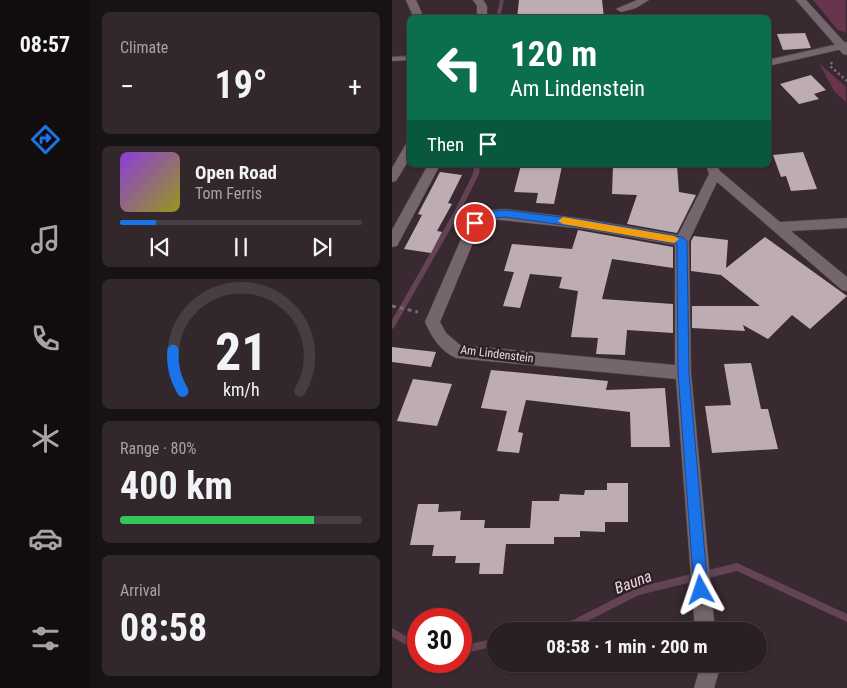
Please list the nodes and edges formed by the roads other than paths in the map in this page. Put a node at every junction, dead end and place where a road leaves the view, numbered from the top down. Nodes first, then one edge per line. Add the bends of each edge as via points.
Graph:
1 (411, 0) edge
2 (478, 0) edge
3 (644, 0) edge
4 (801, 0) edge
5 (418, 15) edge
6 (482, 15) edge
7 (625, 15) edge
8 (845, 48) edge
9 (407, 58) edge
10 (392, 60) edge
11 (771, 62) edge
12 (407, 151) edge
13 (433, 167) edge
14 (713, 169) edge
15 (392, 178) edge
16 (846, 223) edge
17 (776, 227) junction
18 (682, 241) junction
19 (392, 242) edge
20 (846, 286) edge
21 (683, 373) junction
22 (704, 622) edge
23 (709, 672) edge
24 (704, 688) edge

1 - 5 street
2 - 6 street
3 - 7 street via 633,6 617,6
4 - 8 street
8 - 11 street
9 - 10 lane
12 - 15 street
13 - 19 street
14 - 17 street
14 - 18 street
16 - 17 street
17 - 20 street
18 - 21 street
18 - 21 street, Am Lindenstein via 530,216 489,214 475,223 432,322 441,337 456,350
21 - 22 street
23 - 24 street

